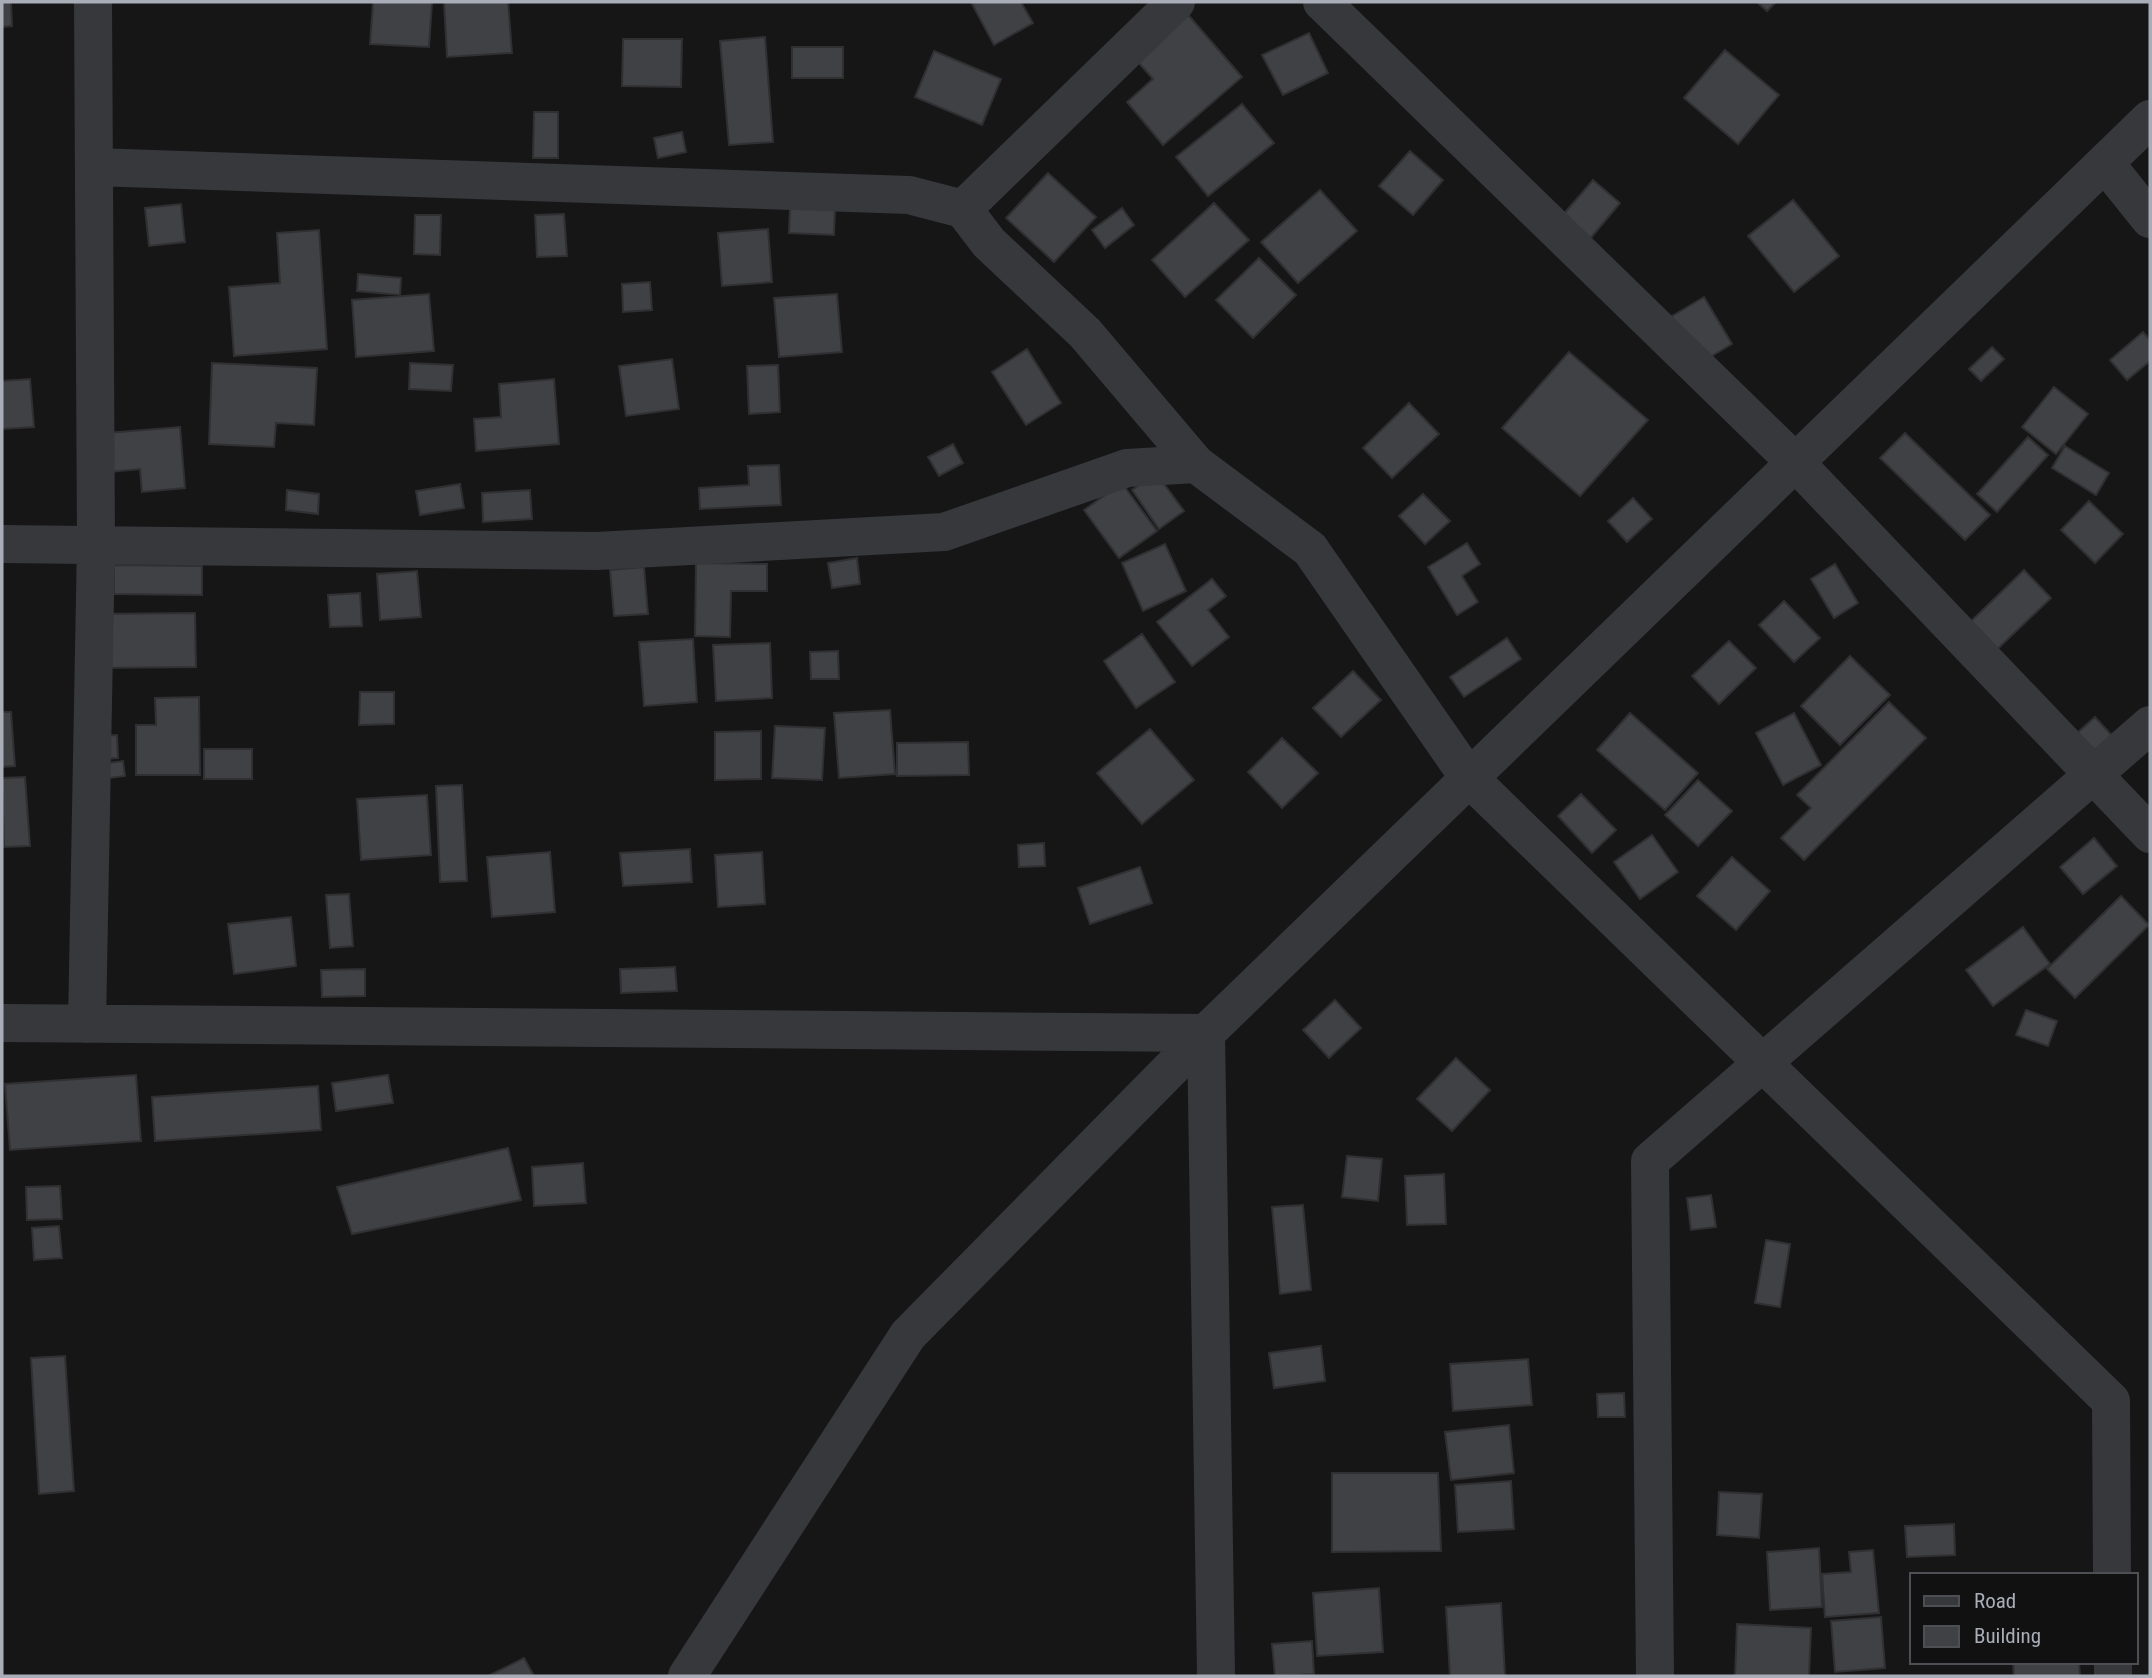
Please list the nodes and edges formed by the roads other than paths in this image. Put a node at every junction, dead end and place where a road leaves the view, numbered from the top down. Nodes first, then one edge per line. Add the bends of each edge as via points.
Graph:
1 (93, 2) edge
2 (1176, 2) edge
3 (1322, 2) edge
4 (2150, 119) edge
5 (2105, 163) junction
6 (94, 167) junction
7 (963, 209) junction
8 (2150, 219) edge
9 (1795, 462) junction
10 (1196, 464) junction
11 (2, 544) edge
12 (96, 544) junction
13 (2150, 725) edge
14 (2094, 775) junction
15 (1469, 778) junction
16 (2150, 834) edge
17 (2, 1023) edge
18 (86, 1024) junction
19 (1206, 1033) junction
20 (1762, 1064) junction
21 (2112, 1573) edge
22 (687, 1676) edge
23 (1216, 1676) edge
24 (1655, 1676) edge

1 - 6 street
2 - 7 street
3 - 9 street
4 - 5 street
5 - 8 street
5 - 9 street
6 - 7 street via 909,195
6 - 12 street
7 - 10 street via 989,243 1085,333
9 - 14 street
9 - 15 street
10 - 12 street via 1128,468 944,532 597,551
10 - 15 street via 1310,549
11 - 12 street
12 - 18 street
13 - 14 street
14 - 16 street
14 - 20 street
15 - 19 street
15 - 20 street
17 - 18 street
18 - 19 street
19 - 22 street via 908,1335
19 - 23 street
20 - 21 street via 2111,1401
20 - 24 street via 1650,1161

